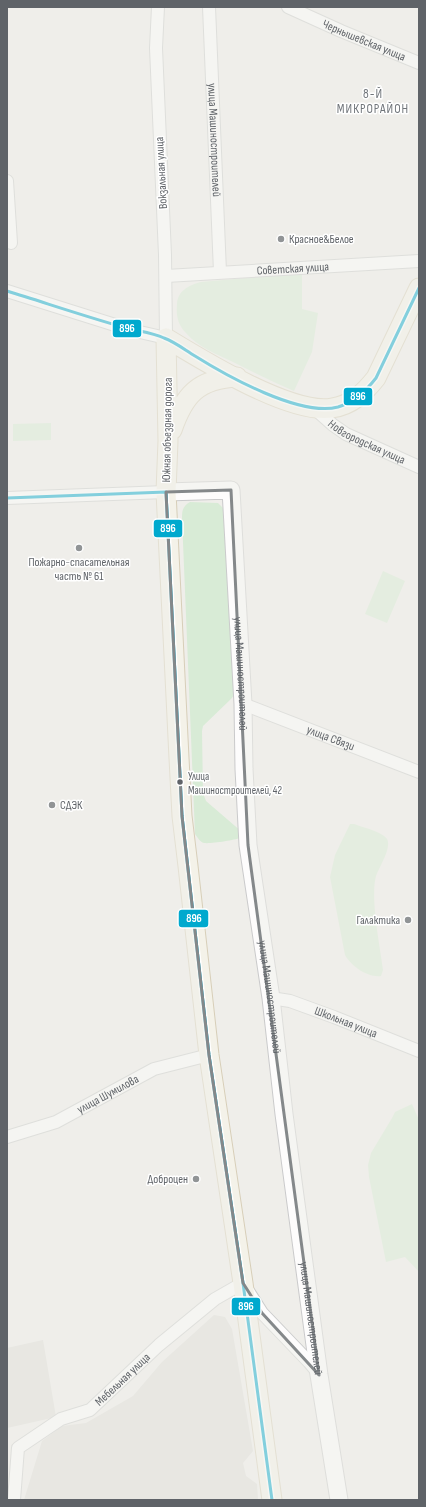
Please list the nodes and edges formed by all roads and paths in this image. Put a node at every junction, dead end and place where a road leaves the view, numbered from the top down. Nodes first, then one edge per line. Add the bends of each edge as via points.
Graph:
1 (158, 7) edge
2 (209, 7) edge
3 (288, 7) edge
4 (419, 63) edge
5 (7, 181) edge
6 (10, 243) dead end
7 (419, 261) edge
8 (220, 272) junction
9 (166, 276) junction
10 (419, 288) edge
11 (7, 291) edge
12 (166, 338) junction
13 (237, 377) junction
14 (315, 409) junction
15 (168, 441) junction
16 (419, 467) edge
17 (166, 492) junction
18 (7, 498) edge
19 (243, 704) junction
20 (419, 772) edge
21 (271, 998) junction
22 (419, 1052) edge
23 (209, 1055) junction
24 (7, 1136) edge
25 (243, 1283) junction
26 (319, 1375) junction
27 (14, 1500) edge
28 (272, 1500) edge
29 (339, 1500) edge

1 - 9 street, Вокзальная улица via 156,48
2 - 8 street, улица Машиностроителей
3 - 4 street, Чернышевская улица
5 - 6 street
7 - 8 street, Советская улица
8 - 9 street, Советская улица
9 - 12 street, Вокзальная улица
10 - 14 main road via 376,378 366,392 347,404
11 - 12 street, Новгородская улица via 131,330
12 - 13 main road, Новгородская улица
12 - 15 main road, Южная объездная дорога
13 - 14 main road, Новгородская улица via 272,395
13 - 15 main road via 215,380 195,390 178,412
14 - 16 street, Новгородская улица via 346,434
15 - 17 main road, Южная объездная дорога
17 - 18 street
17 - 19 street, улица Машиностроителей via 231,490
17 - 23 main road, Южная объездная дорога via 182,816
19 - 20 street, улица Связи
19 - 21 street, улица Машиностроителей via 248,844
21 - 22 street, Школьная улица via 290,1001 334,1016
21 - 26 street, улица Машиностроителей
23 - 24 street, улица Шумилова via 154,1069 56,1122
23 - 25 main road, Южная объездная дорога
25 - 26 street via 262,1313
25 - 27 street, Мебельная улица via 215,1299 159,1345 90,1410 61,1419 18,1448
25 - 28 main road, Южная объездная дорога
26 - 29 street, улица Машиностроителей

